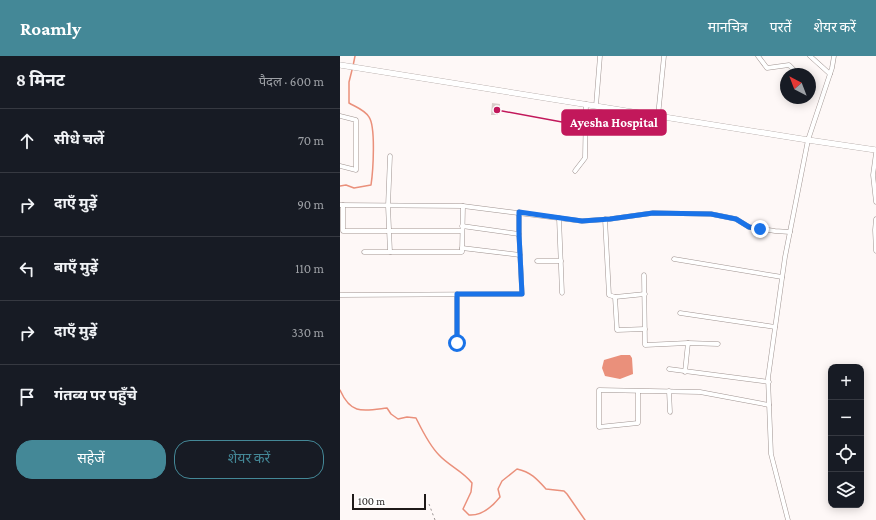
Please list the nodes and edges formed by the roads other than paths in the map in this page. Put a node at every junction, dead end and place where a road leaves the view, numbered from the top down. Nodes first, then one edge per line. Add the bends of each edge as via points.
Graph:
1 (600, 56) edge
2 (664, 56) edge
3 (758, 56) edge
4 (810, 56) edge
5 (834, 56) edge
6 (340, 66) edge
7 (792, 68) edge
8 (830, 74) junction
9 (586, 104) junction
10 (596, 106) junction
11 (340, 116) edge
12 (658, 116) junction
13 (808, 140) junction
14 (876, 150) edge
15 (876, 153) edge
16 (390, 156) dead end
17 (340, 166) edge
18 (575, 171) dead end
19 (876, 202) edge
20 (341, 205) edge
21 (388, 206) junction
22 (463, 206) junction
23 (519, 212) junction
24 (559, 218) junction
25 (605, 219) junction
26 (876, 219) edge
27 (462, 229) junction
28 (389, 230) junction
29 (790, 232) junction
30 (519, 234) junction
31 (462, 248) junction
32 (364, 252) dead end
33 (390, 252) junction
34 (876, 252) edge
35 (520, 255) junction
36 (674, 259) dead end
37 (537, 261) dead end
38 (561, 261) junction
39 (644, 275) dead end
40 (782, 277) junction
41 (562, 293) dead end
42 (457, 294) junction
43 (644, 294) junction
44 (340, 295) edge
45 (615, 297) junction
46 (680, 313) dead end
47 (776, 327) junction
48 (645, 329) junction
49 (457, 343) dead end
50 (688, 343) junction
51 (718, 344) dead end
52 (668, 369) dead end
53 (685, 372) junction
54 (769, 382) junction
55 (638, 391) junction
56 (669, 391) junction
57 (770, 405) junction
58 (670, 412) dead end
59 (788, 520) edge

1 - 10 street
2 - 12 street
3 - 7 street via 767,68 789,65
4 - 8 street
5 - 8 street
6 - 9 main road
8 - 13 street
9 - 10 main road
9 - 18 street via 585,158
10 - 12 main road
11 - 17 street via 356,120 356,170
12 - 13 main road
13 - 14 main road
13 - 29 street
15 - 19 street via 873,175
16 - 21 street
20 - 21 street
20 - 28 street via 344,230
21 - 22 street
21 - 28 street
22 - 23 street
22 - 27 street
23 - 24 street
23 - 30 street
24 - 25 street via 582,221
24 - 38 street
25 - 29 street via 653,213 711,214 736,219 749,227
25 - 45 street via 609,296
26 - 34 street
27 - 28 street
27 - 30 street
27 - 31 street
28 - 33 street
29 - 40 street
30 - 35 street
31 - 33 street via 462,252
31 - 35 street
32 - 33 street
35 - 42 street via 522,294
36 - 40 street
37 - 38 street
38 - 41 street
39 - 43 street
40 - 47 street
42 - 44 street
42 - 49 street
43 - 45 street
43 - 48 street
45 - 48 street via 617,330
46 - 47 street
47 - 54 street
48 - 50 street via 645,345
50 - 51 street
50 - 53 street
52 - 53 street
53 - 54 street
54 - 57 street
55 - 55 street via 638,423 599,427 598,390
55 - 56 street
56 - 57 street via 700,392
56 - 58 street
57 - 59 street via 771,454

